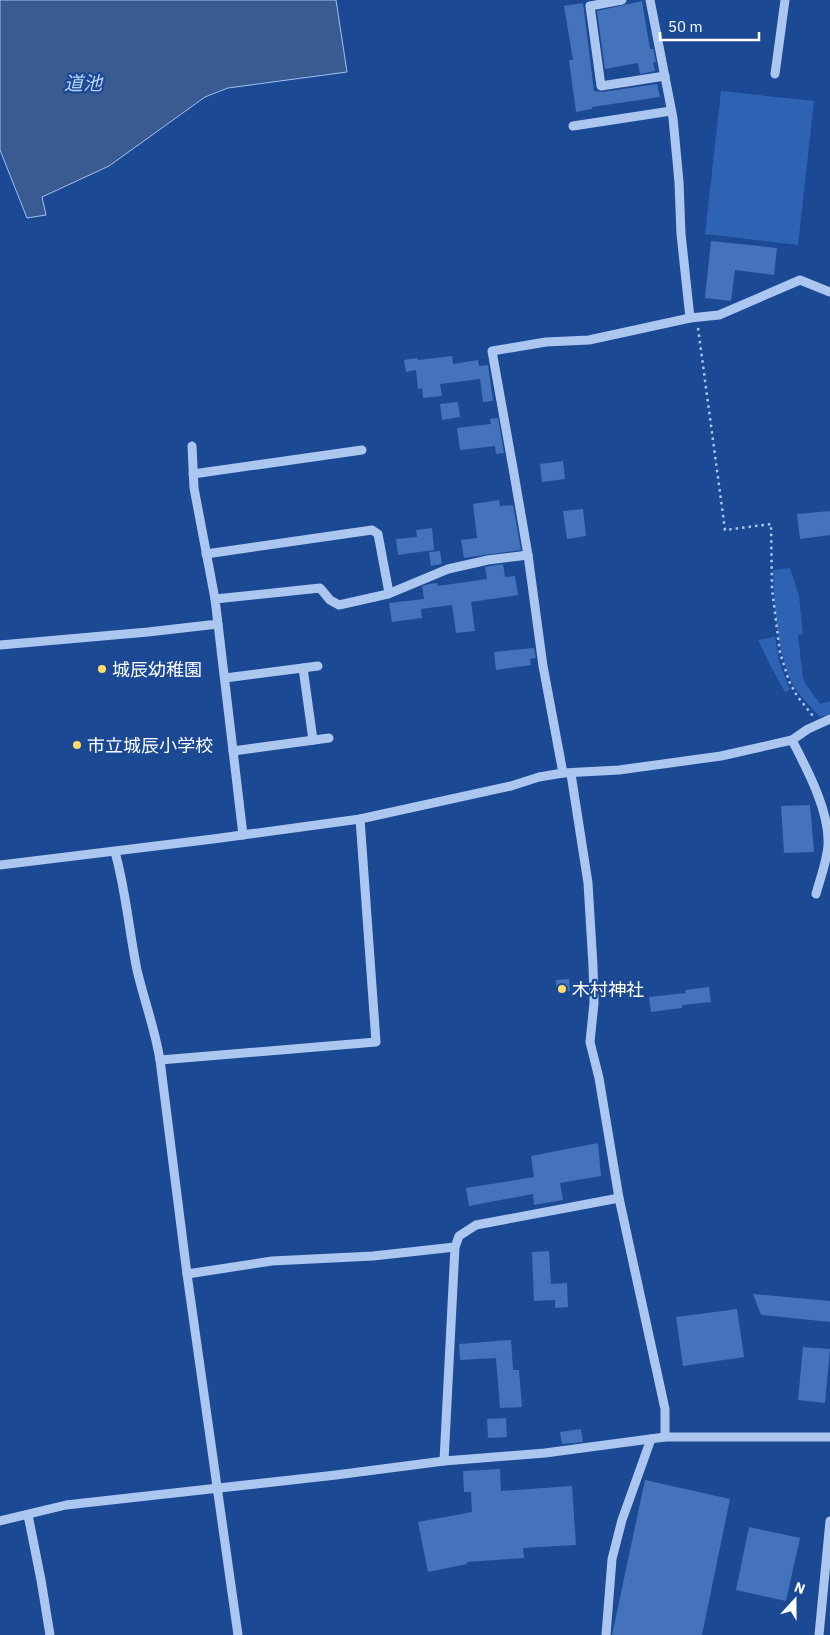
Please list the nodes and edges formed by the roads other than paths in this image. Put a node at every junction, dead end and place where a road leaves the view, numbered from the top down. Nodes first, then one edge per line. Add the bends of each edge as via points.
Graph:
1 (622, 0) edge
2 (650, 0) edge
3 (785, 0) edge
4 (775, 74) dead end
5 (664, 76) junction
6 (671, 112) junction
7 (573, 126) dead end
8 (830, 292) edge
9 (690, 318) junction
10 (192, 446) dead end
11 (362, 450) dead end
12 (194, 474) junction
13 (206, 554) junction
14 (528, 555) junction
15 (389, 593) junction
16 (215, 599) junction
17 (218, 624) junction
18 (0, 645) edge
19 (318, 666) dead end
20 (302, 668) junction
21 (224, 678) junction
22 (830, 719) edge
23 (329, 738) dead end
24 (313, 740) junction
25 (792, 740) junction
26 (233, 751) junction
27 (567, 774) junction
28 (360, 818) junction
29 (243, 835) junction
30 (115, 852) junction
31 (0, 865) edge
32 (816, 894) dead end
33 (160, 1060) junction
34 (619, 1198) junction
35 (455, 1247) junction
36 (187, 1274) junction
37 (665, 1437) junction
38 (830, 1437) edge
39 (651, 1439) junction
40 (444, 1462) junction
41 (218, 1488) junction
42 (28, 1515) junction
43 (0, 1521) edge
44 (830, 1522) edge
45 (50, 1635) edge
46 (238, 1635) edge
47 (606, 1635) edge
48 (819, 1635) edge

1 - 5 street via 590,6 601,86
2 - 5 street
3 - 4 street
5 - 6 street
6 - 7 street
6 - 9 street
8 - 9 street via 800,280 720,315
9 - 14 street via 589,340 546,342 492,351
10 - 12 street
11 - 12 street
12 - 13 street
13 - 15 street via 372,530 378,534
13 - 16 street
14 - 15 street via 448,569
14 - 27 street via 543,666
15 - 16 street via 339,605 320,588
16 - 17 street
17 - 18 street
17 - 21 street
19 - 20 street
20 - 21 street
20 - 24 street
21 - 26 street
22 - 25 street
23 - 24 street
24 - 26 street
25 - 27 street via 721,756
25 - 32 street via 827,823 828,845
26 - 29 street
27 - 28 street via 539,777 511,786
27 - 34 street via 588,883 594,1003 590,1042
28 - 29 street
28 - 33 street via 376,1042
29 - 30 street
30 - 31 street
30 - 33 street via 123,880 137,969
33 - 36 street
34 - 35 street via 476,1225 459,1236
34 - 37 street via 665,1409
35 - 36 street via 373,1256 272,1261
35 - 40 street
36 - 41 street
37 - 38 street
37 - 39 street
39 - 40 street
39 - 47 street via 622,1520 612,1559
40 - 41 street
41 - 42 street via 66,1505
41 - 46 street
42 - 43 street
42 - 45 street
44 - 48 street

